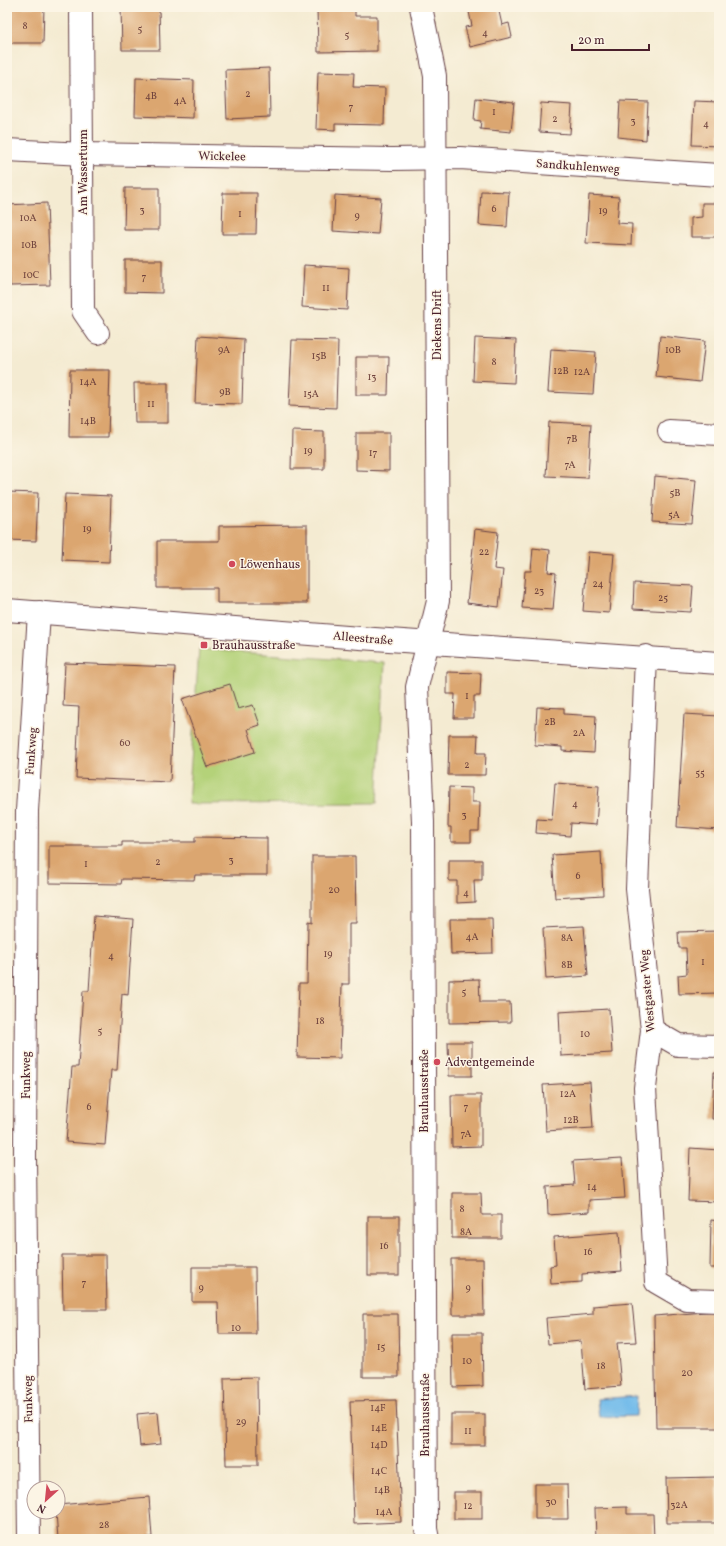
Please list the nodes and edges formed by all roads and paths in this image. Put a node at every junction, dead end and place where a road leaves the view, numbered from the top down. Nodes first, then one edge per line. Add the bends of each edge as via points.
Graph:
1 (81, 7) edge
2 (421, 7) edge
3 (7, 150) edge
4 (83, 154) junction
5 (436, 157) junction
6 (719, 175) edge
7 (98, 333) dead end
8 (669, 431) dead end
9 (719, 434) edge
10 (7, 610) edge
11 (39, 612) junction
12 (428, 643) junction
13 (646, 656) junction
14 (719, 663) edge
15 (652, 1030) junction
16 (719, 1046) edge
17 (719, 1301) edge
18 (29, 1539) edge
19 (428, 1539) edge

1 - 4 street, Am Wasserturm
2 - 5 street, Diekens Drift via 435,76
3 - 4 street, Wickelee
4 - 5 street, Wickelee via 392,159
4 - 7 street, Am Wasserturm via 83,311
5 - 6 street, Sandkuhlenweg
5 - 12 street, Diekens Drift via 438,601
8 - 9 street
10 - 11 street, Alleestraße
11 - 12 street, Alleestraße
11 - 18 street, Funkweg via 27,811 25,1156
12 - 13 street, Alleestraße
12 - 19 street, Brauhausstraße via 417,687 423,822
13 - 14 street, Alleestraße
13 - 15 street, Westgaster Weg via 637,889
15 - 16 street via 678,1045
15 - 17 street, Westgaster Weg via 645,1088 656,1282 687,1300

